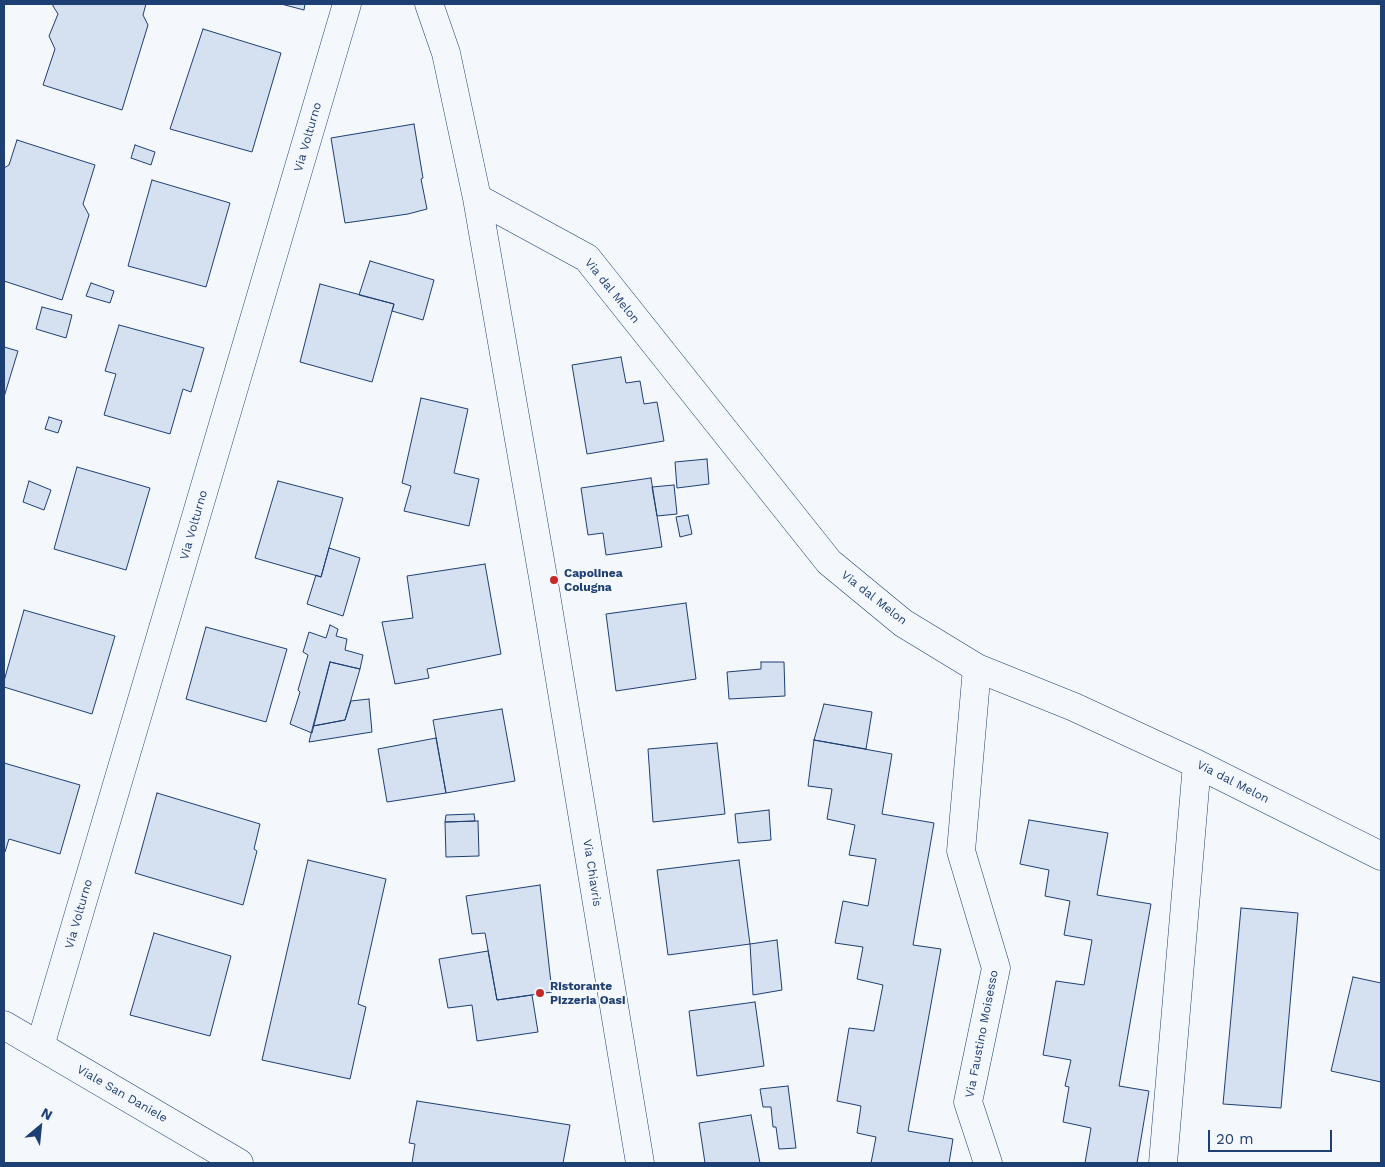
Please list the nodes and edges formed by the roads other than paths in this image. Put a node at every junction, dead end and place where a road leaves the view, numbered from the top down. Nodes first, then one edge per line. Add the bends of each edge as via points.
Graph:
1 (347, 4) edge
2 (429, 4) edge
3 (477, 198) junction
4 (977, 668) junction
5 (1197, 764) junction
6 (1381, 856) edge
7 (4, 1026) edge
8 (40, 1046) junction
9 (239, 1163) edge
10 (640, 1163) edge
11 (988, 1163) edge
12 (1163, 1163) edge

1 - 8 street, Via Volturno
2 - 3 street, Via Chiavris via 446,53
3 - 4 street, Via dal Melon via 587,258 828,562 903,623
3 - 10 street, Via Chiavris
4 - 5 street, Via dal Melon via 1074,707
4 - 11 street, Via Faustino Moisesso via 961,851 996,968 968,1102
5 - 6 street, Via dal Melon
5 - 12 street
7 - 8 street, Viale San Daniele
8 - 9 street, Viale San Daniele

